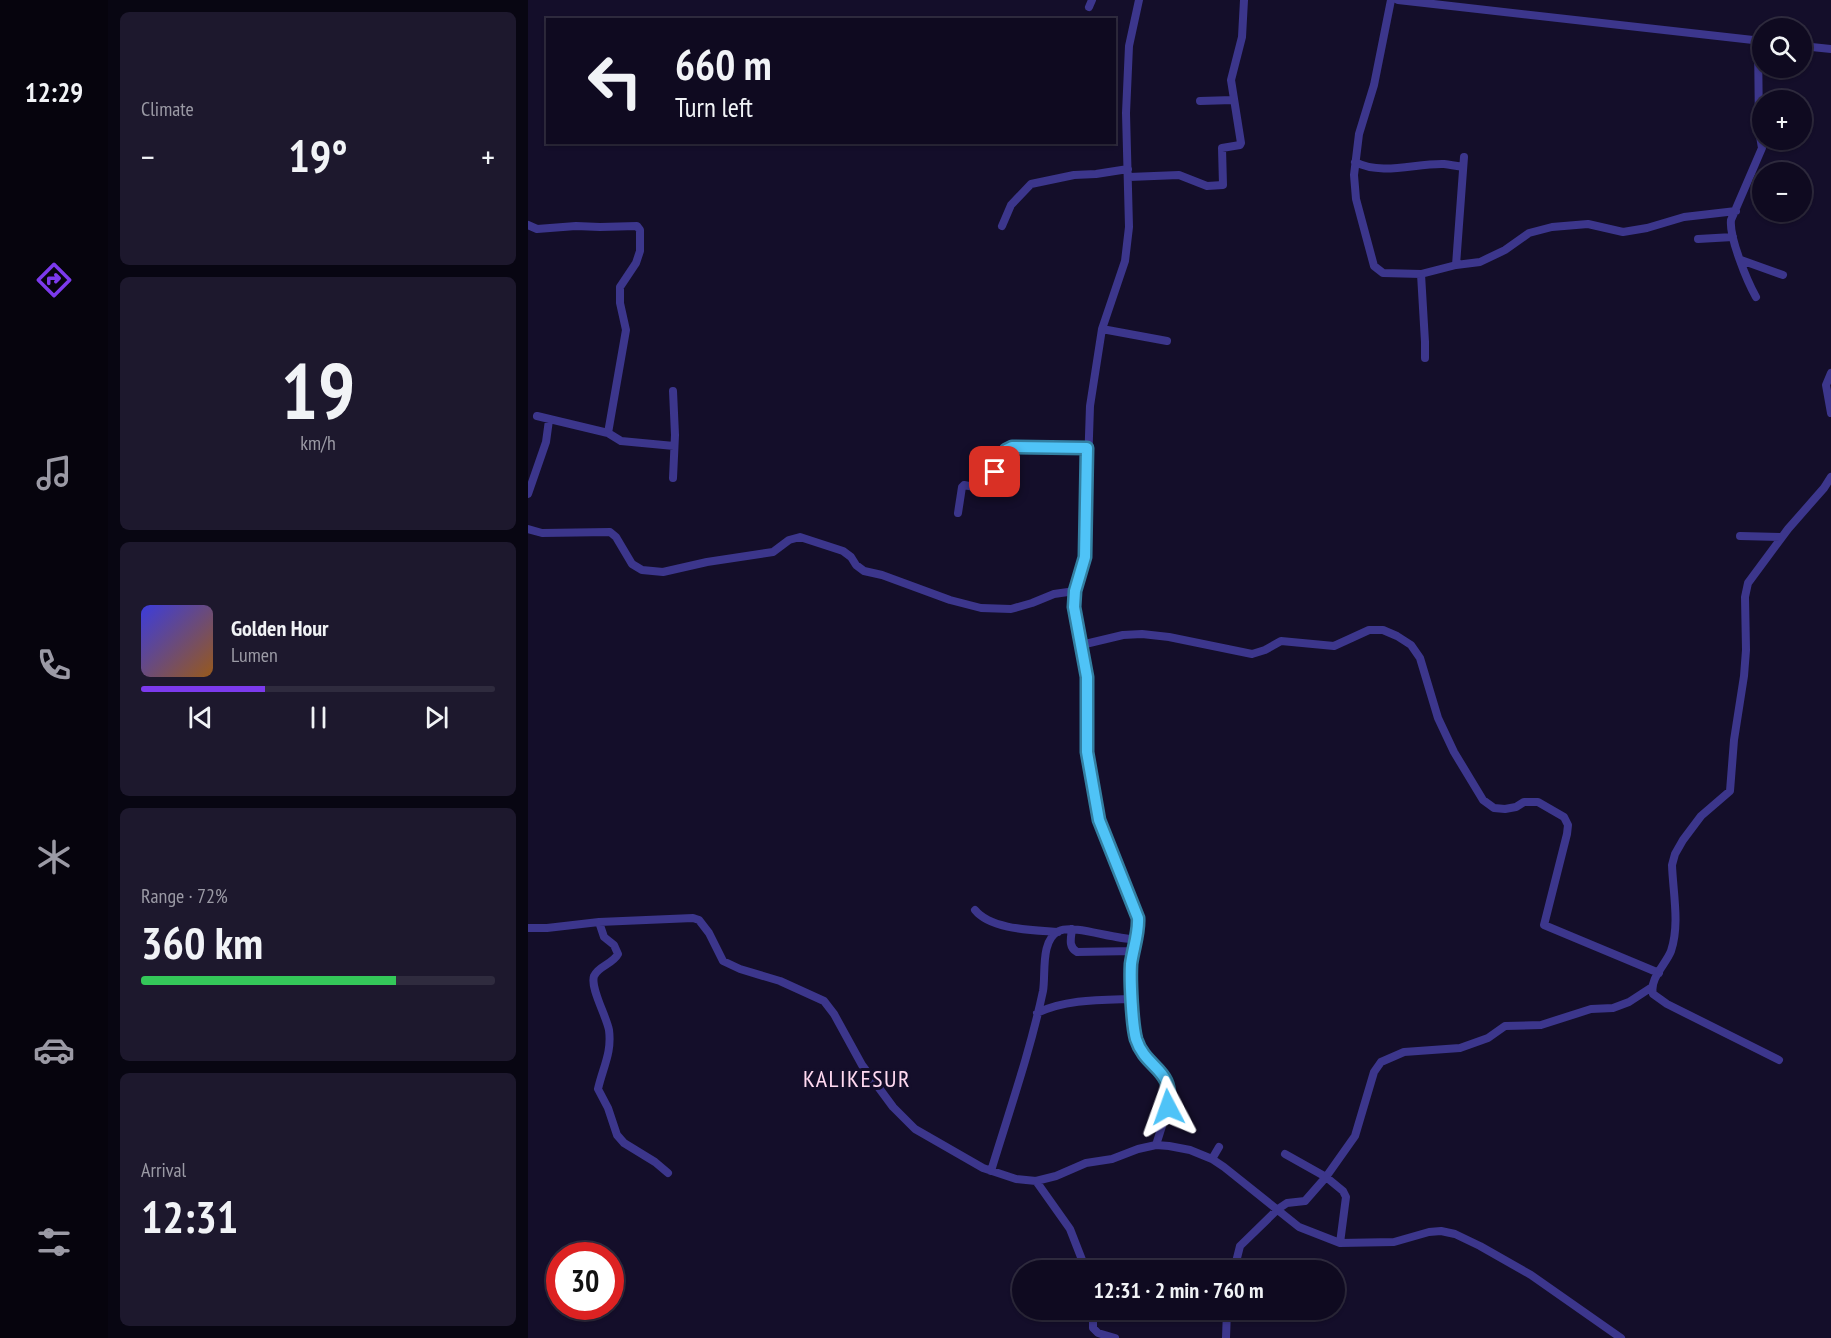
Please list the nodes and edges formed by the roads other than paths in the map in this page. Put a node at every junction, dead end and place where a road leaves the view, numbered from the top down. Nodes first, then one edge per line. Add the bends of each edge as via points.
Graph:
1 (1139, 0) edge
2 (1244, 0) edge
3 (1391, 0) edge
4 (1398, 0) edge
5 (1752, 39) edge
6 (1812, 47) edge
7 (1831, 49) edge
8 (1760, 78) edge
9 (1200, 100) dead end
10 (1233, 100) junction
11 (1464, 158) dead end
12 (1355, 162) junction
13 (1463, 167) junction
14 (1128, 173) junction
15 (1736, 211) junction
16 (528, 225) edge
17 (1002, 225) dead end
18 (1732, 237) junction
19 (1698, 239) dead end
20 (1741, 260) junction
21 (1456, 265) junction
22 (1420, 274) junction
23 (1783, 275) dead end
24 (1756, 297) dead end
25 (1102, 329) junction
26 (1167, 341) dead end
27 (1425, 358) dead end
28 (1831, 372) edge
29 (674, 391) dead end
30 (1831, 408) edge
31 (537, 416) dead end
32 (549, 420) junction
33 (608, 433) junction
34 (674, 446) junction
35 (1087, 448) junction
36 (1831, 477) edge
37 (673, 478) dead end
38 (528, 494) edge
39 (958, 513) dead end
40 (528, 529) edge
41 (1740, 536) dead end
42 (1782, 537) junction
43 (1075, 591) junction
44 (1081, 645) junction
45 (975, 910) dead end
46 (599, 922) junction
47 (528, 928) edge
48 (1072, 929) junction
49 (1058, 932) junction
50 (1135, 939) junction
51 (1133, 951) junction
52 (1659, 973) junction
53 (1652, 987) junction
54 (1133, 999) junction
55 (1037, 1013) junction
56 (1779, 1060) dead end
57 (1156, 1146) junction
58 (1219, 1147) dead end
59 (1285, 1154) dead end
60 (1212, 1159) junction
61 (991, 1171) junction
62 (668, 1173) dead end
63 (1326, 1177) junction
64 (1036, 1181) junction
65 (1278, 1209) junction
66 (1340, 1243) junction
67 (1082, 1260) edge
68 (1236, 1260) edge
69 (1093, 1320) edge
70 (1227, 1320) edge
71 (1115, 1338) edge
72 (1226, 1338) edge
73 (1621, 1338) edge

1 - 14 street via 1129,46
2 - 10 street via 1242,38 1231,80
3 - 12 street
4 - 5 street
6 - 7 street
8 - 15 street via 1762,148
9 - 10 street
10 - 14 street via 1241,143 1222,148 1223,185 1207,186 1179,175
11 - 13 street
12 - 13 street via 1365,167
12 - 22 street via 1356,199 1374,266 1383,273
13 - 21 street
14 - 17 street via 1074,175 1031,184 1011,205
14 - 25 street via 1125,261
15 - 18 street via 1730,228
15 - 21 street via 1684,217 1623,232 1588,224 1552,227 1529,233 1480,262
16 - 33 street via 537,229 631,225 640,230 636,263 620,288 626,330
18 - 19 street
18 - 20 street
20 - 23 street
20 - 24 street
21 - 22 street
22 - 27 street
25 - 26 street
25 - 35 street
28 - 30 street via 1826,386
29 - 34 street
31 - 32 street
32 - 33 street
32 - 38 street via 546,442
33 - 34 street via 621,441
34 - 37 street
35 - 39 street via 1006,450 990,483 985,487 962,487
35 - 43 street via 1085,557
36 - 42 street
40 - 43 street via 542,533 610,532 632,564 642,570 663,572 773,552 800,537 843,550 864,571 981,608 1011,609
41 - 42 street
42 - 52 street via 1745,590 1744,676 1730,791 1701,816 1675,854 1675,935
43 - 44 street
44 - 50 street via 1087,677 1087,752 1092,784 1099,820 1136,913
44 - 52 street via 1142,634 1252,654 1281,641 1334,646 1369,630 1397,636 1411,645 1419,658 1438,718 1483,800 1494,808 1504,809 1538,802 1564,817 1567,834 1544,925
45 - 49 street via 992,923
46 - 47 street
46 - 61 street via 699,920 723,961 824,1001 862,1065 893,1107 915,1129
46 - 62 street via 604,937 618,954 594,976 595,994 605,1015 610,1045 598,1089 617,1135
48 - 49 street
48 - 50 street
48 - 51 street via 1070,945 1077,951
49 - 55 street via 1047,946
50 - 51 street
51 - 54 street
52 - 53 street
53 - 56 street via 1653,994 1667,1004
53 - 63 street via 1613,1008 1591,1009 1541,1025 1505,1026 1488,1038 1460,1047 1404,1052 1381,1062 1371,1079 1355,1136
54 - 55 street via 1084,1001
54 - 57 street via 1136,1038 1168,1083 1169,1098
55 - 61 street
57 - 60 street via 1190,1150
57 - 64 street via 1086,1163
58 - 60 street
59 - 63 street
60 - 65 street
61 - 64 street
63 - 65 street via 1305,1201 1287,1203
63 - 66 street via 1346,1197
64 - 67 street via 1070,1229
65 - 66 street via 1299,1227
65 - 68 street via 1240,1246
66 - 73 street via 1394,1242 1441,1231 1455,1234 1531,1275
69 - 71 street via 1098,1333
70 - 72 street

